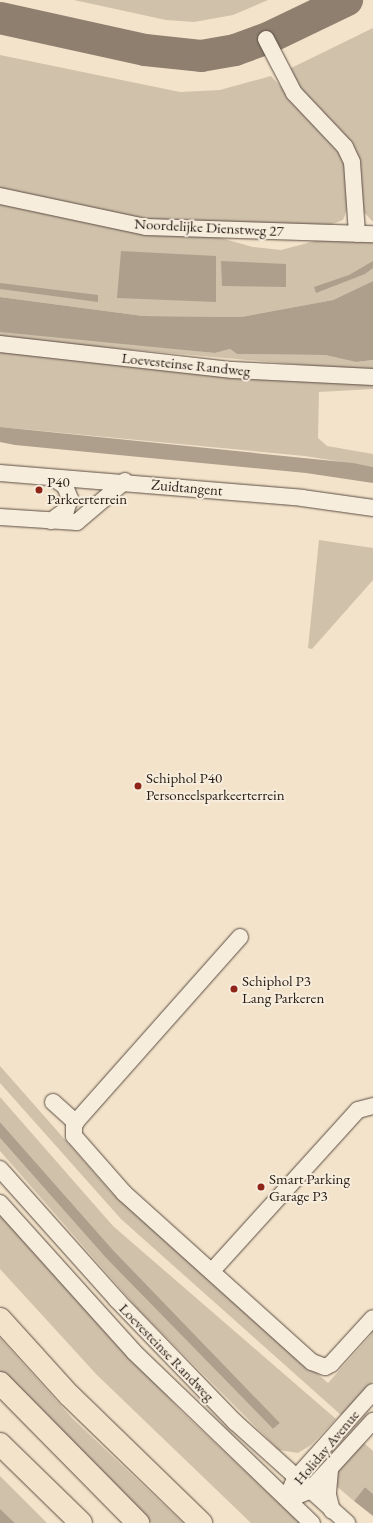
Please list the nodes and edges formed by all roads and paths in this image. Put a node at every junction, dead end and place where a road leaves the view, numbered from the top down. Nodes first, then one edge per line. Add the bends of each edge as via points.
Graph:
1 (266, 39) dead end
2 (0, 196) edge
3 (365, 234) edge
4 (0, 344) edge
5 (373, 377) edge
6 (0, 473) edge
7 (53, 478) junction
8 (125, 481) junction
9 (373, 508) edge
10 (0, 517) edge
11 (51, 521) junction
12 (240, 937) dead end
13 (53, 1102) dead end
14 (373, 1106) edge
15 (76, 1123) junction
16 (0, 1169) edge
17 (0, 1203) edge
18 (212, 1271) junction
19 (373, 1307) edge
20 (0, 1319) edge
21 (365, 1323) edge
22 (0, 1383) edge
23 (370, 1400) edge
24 (373, 1421) edge
25 (0, 1444) edge
26 (330, 1470) junction
27 (295, 1479) junction
28 (309, 1491) junction
29 (286, 1501) junction
30 (332, 1511) junction
31 (81, 1523) edge
32 (138, 1523) edge
33 (201, 1523) edge
34 (312, 1523) edge
35 (347, 1523) edge

1 - 3 street via 294,93 346,147 352,162
2 - 3 street, Noordelijke Dienstweg 27 via 146,227
4 - 5 street, Loevesteinse Randweg via 233,370
6 - 7 street, Zuidtangent
7 - 8 street, Zuidtangent
7 - 11 street via 65,486 69,504 60,516
8 - 9 street, Zuidtangent via 302,498
8 - 11 street via 77,522
10 - 11 street
12 - 15 street
13 - 15 street
14 - 18 street via 358,1110
15 - 18 street via 74,1136 124,1193
16 - 27 street, Loevesteinse Randweg via 117,1300
17 - 29 street, Loevesteinse Randweg via 134,1352
18 - 21 street via 312,1362 325,1367 335,1368 341,1363 365,1336
19 - 21 street
20 - 33 highway via 69,1395
22 - 32 highway
23 - 27 street, Holiday Avenue
24 - 26 street, Holiday Avenue
25 - 31 highway
26 - 28 street, Holiday Avenue
26 - 30 street via 328,1495
27 - 28 street, Loevesteinse Randweg
27 - 29 street, Holiday Avenue
28 - 29 street, Holiday Avenue
28 - 30 street, Loevesteinse Randweg
29 - 34 street, Loevesteinse Randweg
30 - 35 street, Loevesteinse Randweg

